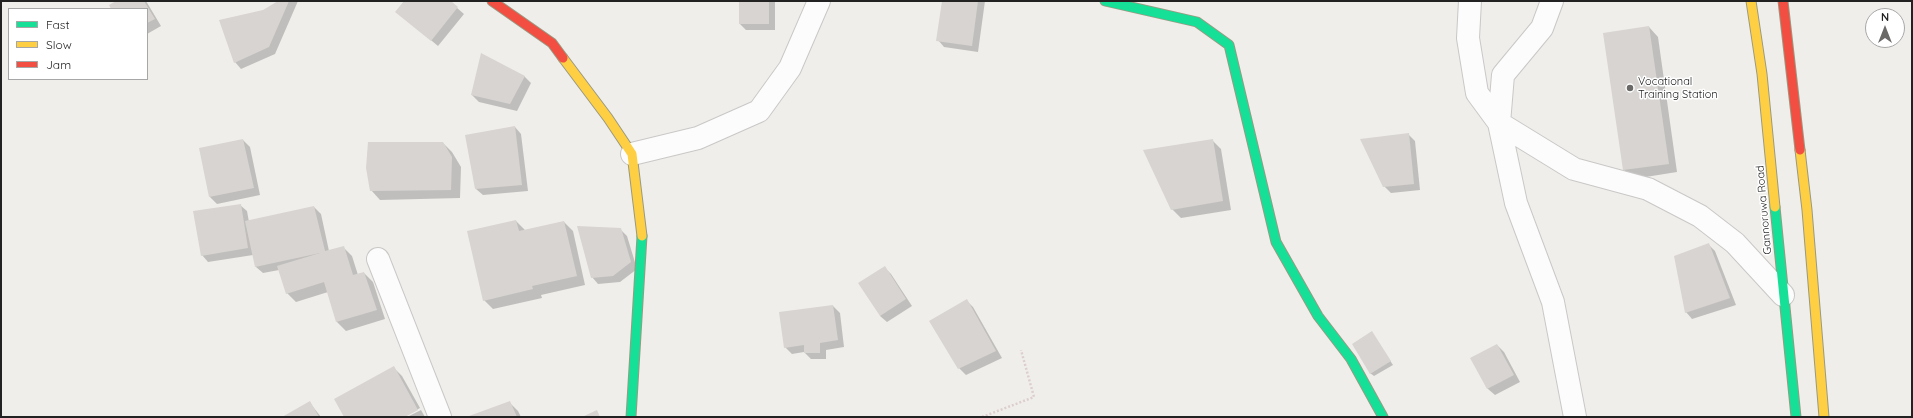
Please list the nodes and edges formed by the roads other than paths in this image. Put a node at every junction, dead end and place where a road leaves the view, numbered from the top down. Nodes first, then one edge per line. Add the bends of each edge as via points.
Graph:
1 (492, 1) edge
2 (819, 1) edge
3 (1105, 1) edge
4 (1470, 1) edge
5 (1552, 1) edge
6 (1751, 1) edge
7 (1784, 1) edge
8 (1499, 123) junction
9 (632, 154) junction
10 (378, 259) dead end
11 (1783, 295) junction
12 (440, 417) edge
13 (631, 417) edge
14 (1383, 417) edge
15 (1576, 417) edge
16 (1796, 417) edge
17 (1824, 417) edge

1 - 9 street via 552,43
2 - 9 street via 790,68 759,111 698,138
3 - 14 street via 1197,22 1229,45 1276,242 1318,316 1351,359
4 - 8 street via 1468,38 1477,93
5 - 8 street via 1542,28 1504,75
6 - 11 street, Gannoruwa Road via 1763,82
7 - 17 street via 1807,210
8 - 11 street via 1574,169 1648,189 1700,216 1735,243
8 - 15 street via 1516,203 1553,302
9 - 13 street via 642,238
10 - 12 street
11 - 16 street, Gannoruwa Road

